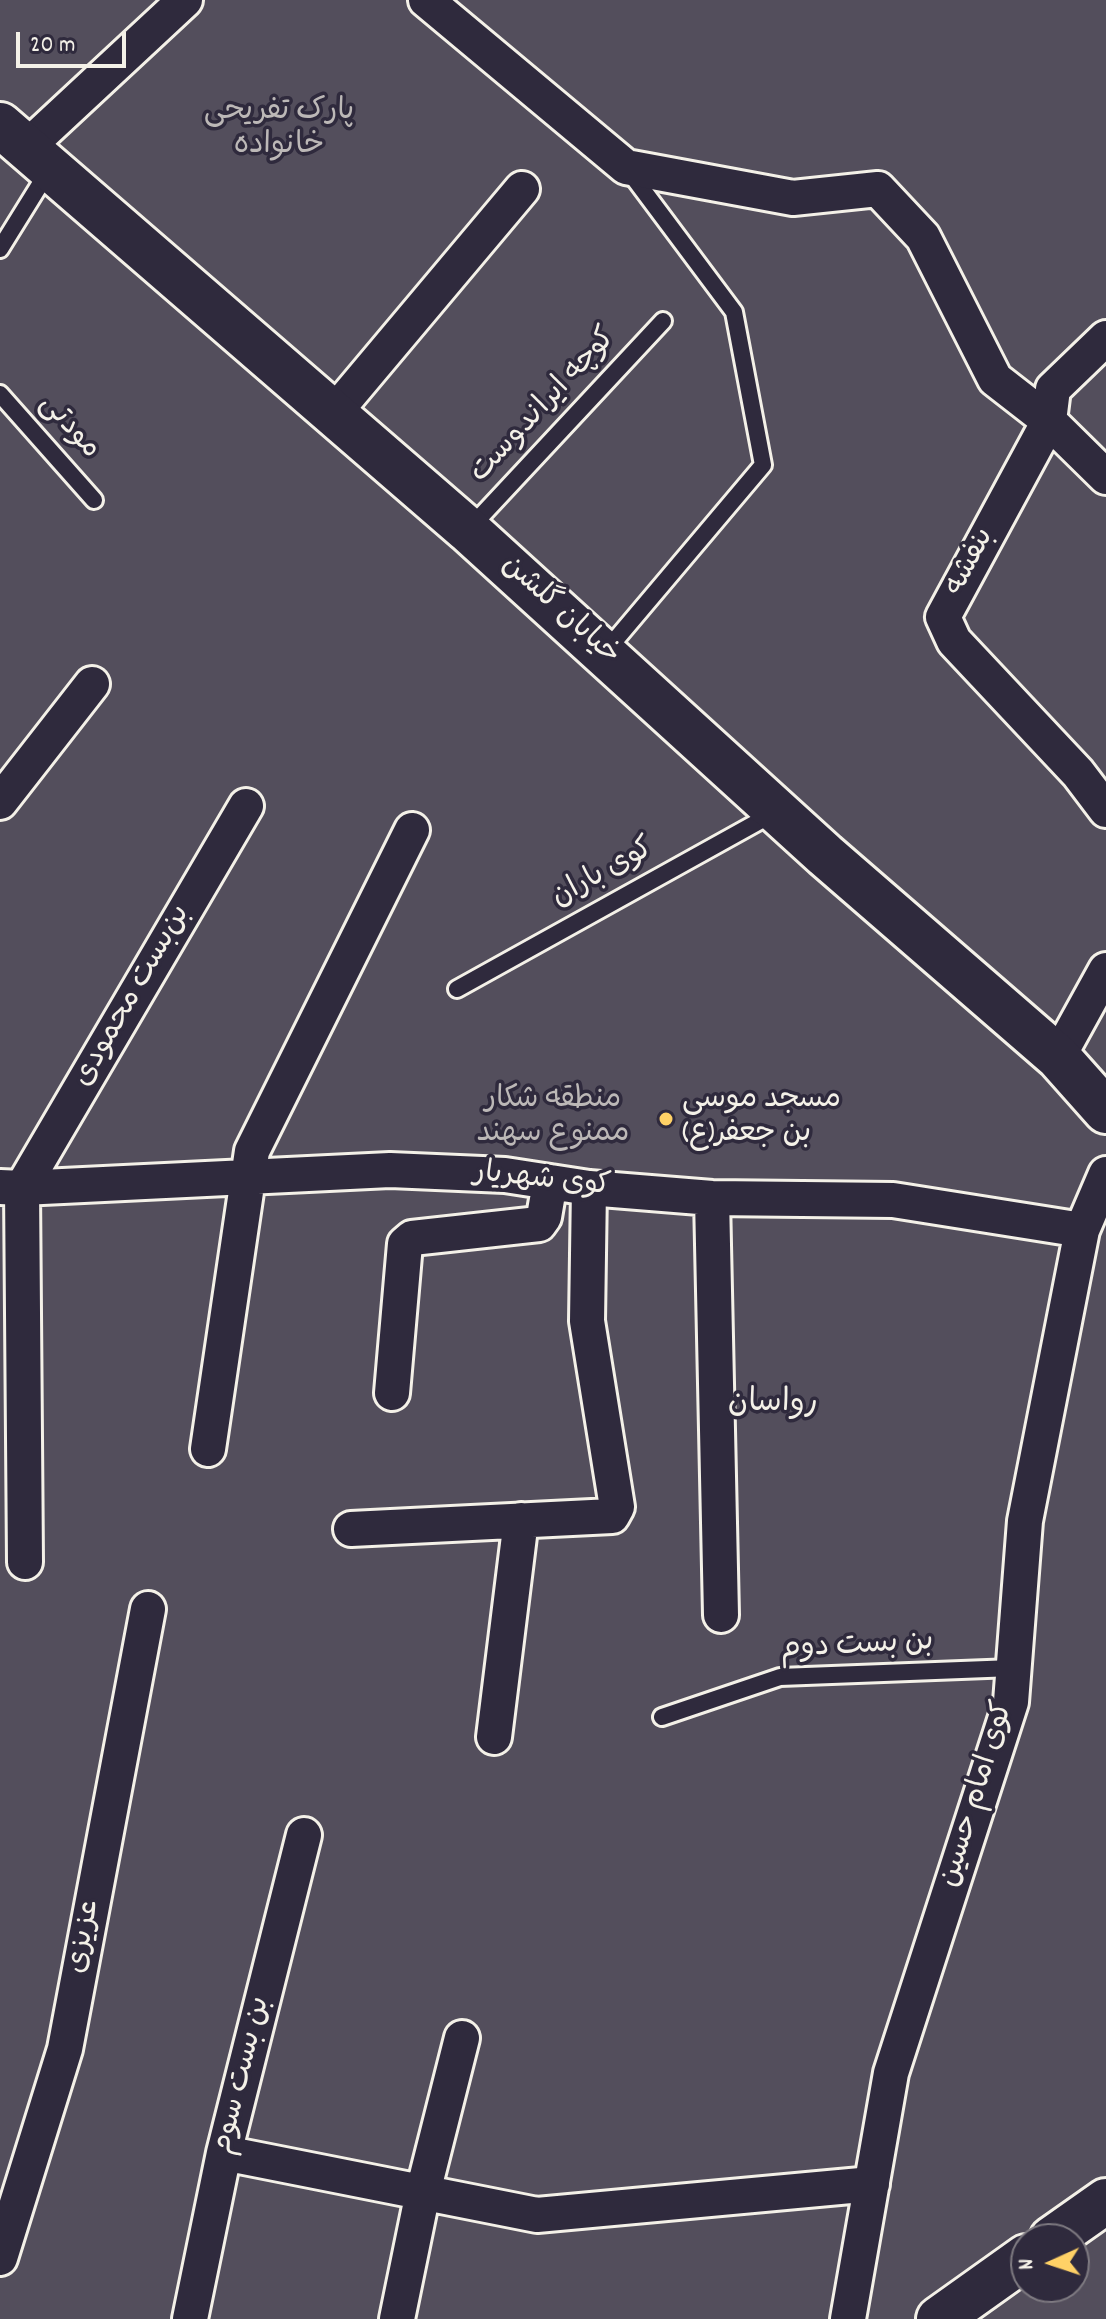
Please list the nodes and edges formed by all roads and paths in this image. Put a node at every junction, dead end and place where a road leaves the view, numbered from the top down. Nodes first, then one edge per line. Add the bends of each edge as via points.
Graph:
1 (185, 0) edge
2 (426, 0) edge
3 (25, 147) edge
4 (626, 167) junction
5 (522, 189) dead end
6 (0, 249) edge
7 (663, 321) dead end
8 (1106, 338) edge
9 (0, 394) edge
10 (333, 414) junction
11 (1049, 421) junction
12 (1106, 477) edge
13 (94, 500) dead end
14 (468, 530) junction
15 (605, 652) junction
16 (92, 684) dead end
17 (0, 802) edge
18 (246, 806) dead end
19 (778, 810) junction
20 (1106, 810) edge
21 (412, 830) dead end
22 (1106, 970) edge
23 (457, 989) dead end
24 (1058, 1057) junction
25 (1106, 1111) edge
26 (1106, 1174) edge
27 (247, 1177) junction
28 (550, 1182) junction
29 (11, 1187) edge
30 (589, 1188) junction
31 (712, 1198) junction
32 (1082, 1230) junction
33 (392, 1393) dead end
34 (208, 1449) dead end
35 (521, 1520) junction
36 (351, 1529) dead end
37 (25, 1562) dead end
38 (148, 1609) dead end
39 (721, 1615) dead end
40 (1013, 1668) junction
41 (662, 1717) dead end
42 (494, 1737) dead end
43 (304, 1835) dead end
44 (462, 2038) dead end
45 (224, 2153) junction
46 (872, 2184) junction
47 (423, 2192) junction
48 (1106, 2201) edge
49 (1075, 2223) edge
50 (0, 2258) edge
51 (1010, 2268) edge
52 (190, 2319) edge
53 (397, 2319) edge
54 (848, 2319) edge
55 (939, 2319) edge

1 - 3 street
2 - 4 street
3 - 6 lane
3 - 10 street, خیابان گلشن
4 - 11 street via 793,198 878,189 923,237 995,379
4 - 15 lane via 734,312 763,465
5 - 10 street
7 - 14 lane, کوچه ایراندوست
8 - 11 street, بنفشه via 1053,389
9 - 13 lane, مودتی
10 - 14 street, خیابان گلشن
11 - 12 street
11 - 20 street, بنفشه via 943,617 954,641
14 - 15 street, خیابان گلشن
15 - 19 street, خیابان گلشن
16 - 17 street
18 - 29 street, بن‌بست محمودی
19 - 23 lane, کوی باران
19 - 24 street, خیابان گلشن
21 - 27 street via 252,1151
22 - 24 street
24 - 25 street, خیابان گلشن
26 - 32 street, کوی امام حسین
27 - 28 street, کوی شهریار via 390,1170
27 - 29 street, کوی شهریار
27 - 34 street
28 - 30 street, کوی شهریار
28 - 33 street via 539,1224 412,1238 405,1244
29 - 37 street
30 - 31 street, کوی شهریار
30 - 35 street via 587,1321 617,1507 612,1516
31 - 32 street, کوی شهریار via 893,1200
31 - 39 street
32 - 40 street, کوی امام حسین via 1025,1521
35 - 36 street
35 - 42 street
38 - 50 street, عزیزی via 65,2049
40 - 41 lane, بن بست دوم via 780,1677
40 - 46 street, کوی امام حسین via 1011,1702 891,2073
43 - 45 street, بن بست سوم
44 - 47 street
45 - 47 street
45 - 52 street, بن بست سوم
46 - 47 street via 537,2215
46 - 54 street, کوی امام حسین
47 - 53 street
48 - 49 street
51 - 55 street

